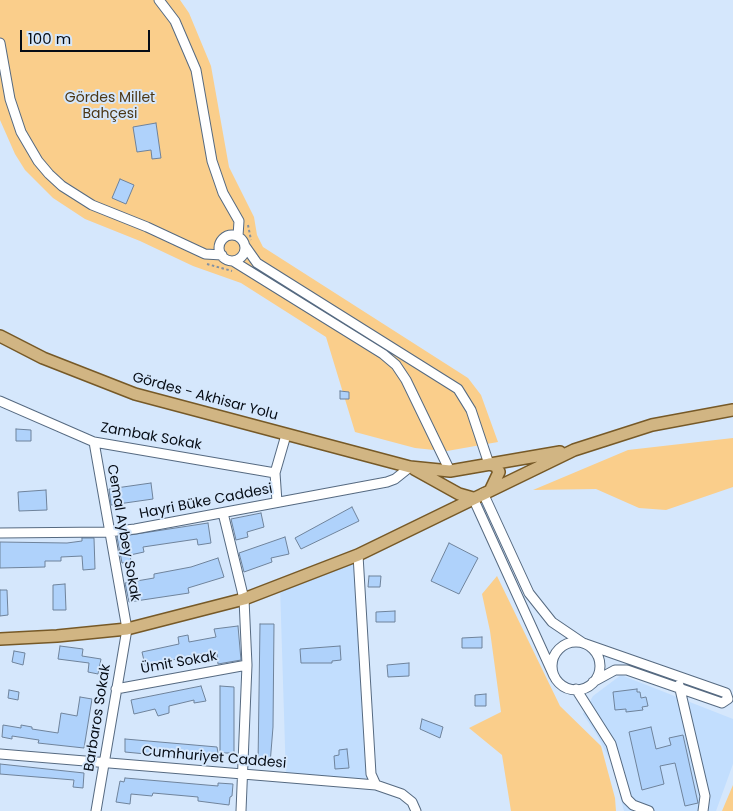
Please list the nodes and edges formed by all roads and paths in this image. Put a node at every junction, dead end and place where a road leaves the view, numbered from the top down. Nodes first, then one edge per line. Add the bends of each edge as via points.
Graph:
1 (159, 0) edge
2 (0, 42) edge
3 (247, 220) dead end
4 (238, 236) junction
5 (248, 244) junction
6 (222, 255) junction
7 (233, 261) junction
8 (202, 262) dead end
9 (239, 274) dead end
10 (0, 336) edge
11 (423, 367) junction
12 (406, 380) junction
13 (0, 401) edge
14 (733, 410) edge
15 (286, 435) junction
16 (94, 442) junction
17 (574, 450) junction
18 (489, 464) junction
19 (410, 468) junction
20 (450, 470) junction
21 (275, 473) junction
22 (448, 488) junction
23 (482, 493) junction
24 (277, 502) junction
25 (443, 512) junction
26 (223, 513) junction
27 (108, 532) junction
28 (0, 533) edge
29 (358, 555) junction
30 (244, 599) junction
31 (127, 629) junction
32 (0, 639) edge
33 (583, 643) junction
34 (247, 665) junction
35 (554, 676) junction
36 (677, 676) junction
37 (593, 682) junction
38 (116, 689) junction
39 (576, 689) junction
40 (680, 689) junction
41 (0, 754) edge
42 (105, 762) junction
43 (243, 775) junction
44 (376, 785) junction
45 (96, 811) edge
46 (241, 811) edge
47 (416, 811) edge
48 (649, 811) edge
49 (703, 811) edge

1 - 4 street via 175,21 196,70 212,161 223,193 239,222
2 - 6 street via 10,99 21,132 38,161 62,186 92,205 147,226 205,254
3 - 5 path
4 - 5 street
4 - 6 street via 229,235 222,240 219,248
5 - 7 street via 241,257
5 - 11 street via 257,263
6 - 7 street
7 - 12 street via 383,354
8 - 9 path
10 - 15 main road, Gördes - Akhisar Yolu via 43,358 135,394
11 - 12 street via 409,368
11 - 18 street via 464,396
12 - 20 street
13 - 16 street, Zambak Sokak
14 - 17 main road, Gördes - Akhisar Yolu via 652,425
15 - 19 main road, Gördes - Akhisar Yolu
15 - 21 street
16 - 21 street, Zambak Sokak
16 - 27 street, Cemal Aybey Sokak
17 - 18 main road, Gördes - Akhisar Yolu
17 - 23 main road, Gördes - Akhisar Yolu
18 - 20 main road, Gördes - Akhisar Yolu
18 - 23 main road via 496,466 499,472
19 - 20 main road, Gördes - Akhisar Yolu
19 - 22 main road, Gördes - Akhisar Yolu
19 - 24 street, Hayri Büke Caddesi via 387,482
20 - 22 main road via 443,479
21 - 24 street
22 - 23 main road, Gördes - Akhisar Yolu
22 - 25 main road via 453,500
23 - 25 main road, Gördes - Akhisar Yolu
23 - 33 street via 529,593 552,622
23 - 35 street
24 - 26 street, Hayri Büke Caddesi
25 - 29 main road, Gördes - Akhisar Yolu
26 - 27 street, Hayri Büke Caddesi
26 - 30 street
27 - 28 street, Hayri Büke Caddesi
27 - 31 street, Cemal Aybey Sokak
29 - 30 main road, Gördes - Akhisar Yolu
29 - 44 street via 371,774
30 - 31 main road, Gördes - Akhisar Yolu
30 - 34 street
31 - 32 main road, Gördes - Akhisar Yolu
31 - 38 street, Barbaros Sokak
33 - 35 street via 560,647 552,660
33 - 36 street
33 - 37 street via 596,653 599,660 600,668
34 - 38 street, Ümit Sokak
34 - 43 street
35 - 39 street via 565,686
36 - 40 street
36 - 40 street via 726,693 728,699 722,703
37 - 39 street
37 - 40 street via 616,670 627,670
38 - 42 street, Barbaros Sokak
39 - 48 street via 610,744 627,799
40 - 49 street via 705,796
41 - 42 street, Cumhuriyet Caddesi
42 - 43 street, Cumhuriyet Caddesi
42 - 45 street, Barbaros Sokak
43 - 44 street, Cumhuriyet Caddesi
43 - 46 street
44 - 47 street, Cumhuriyet Caddesi via 402,794 412,802

